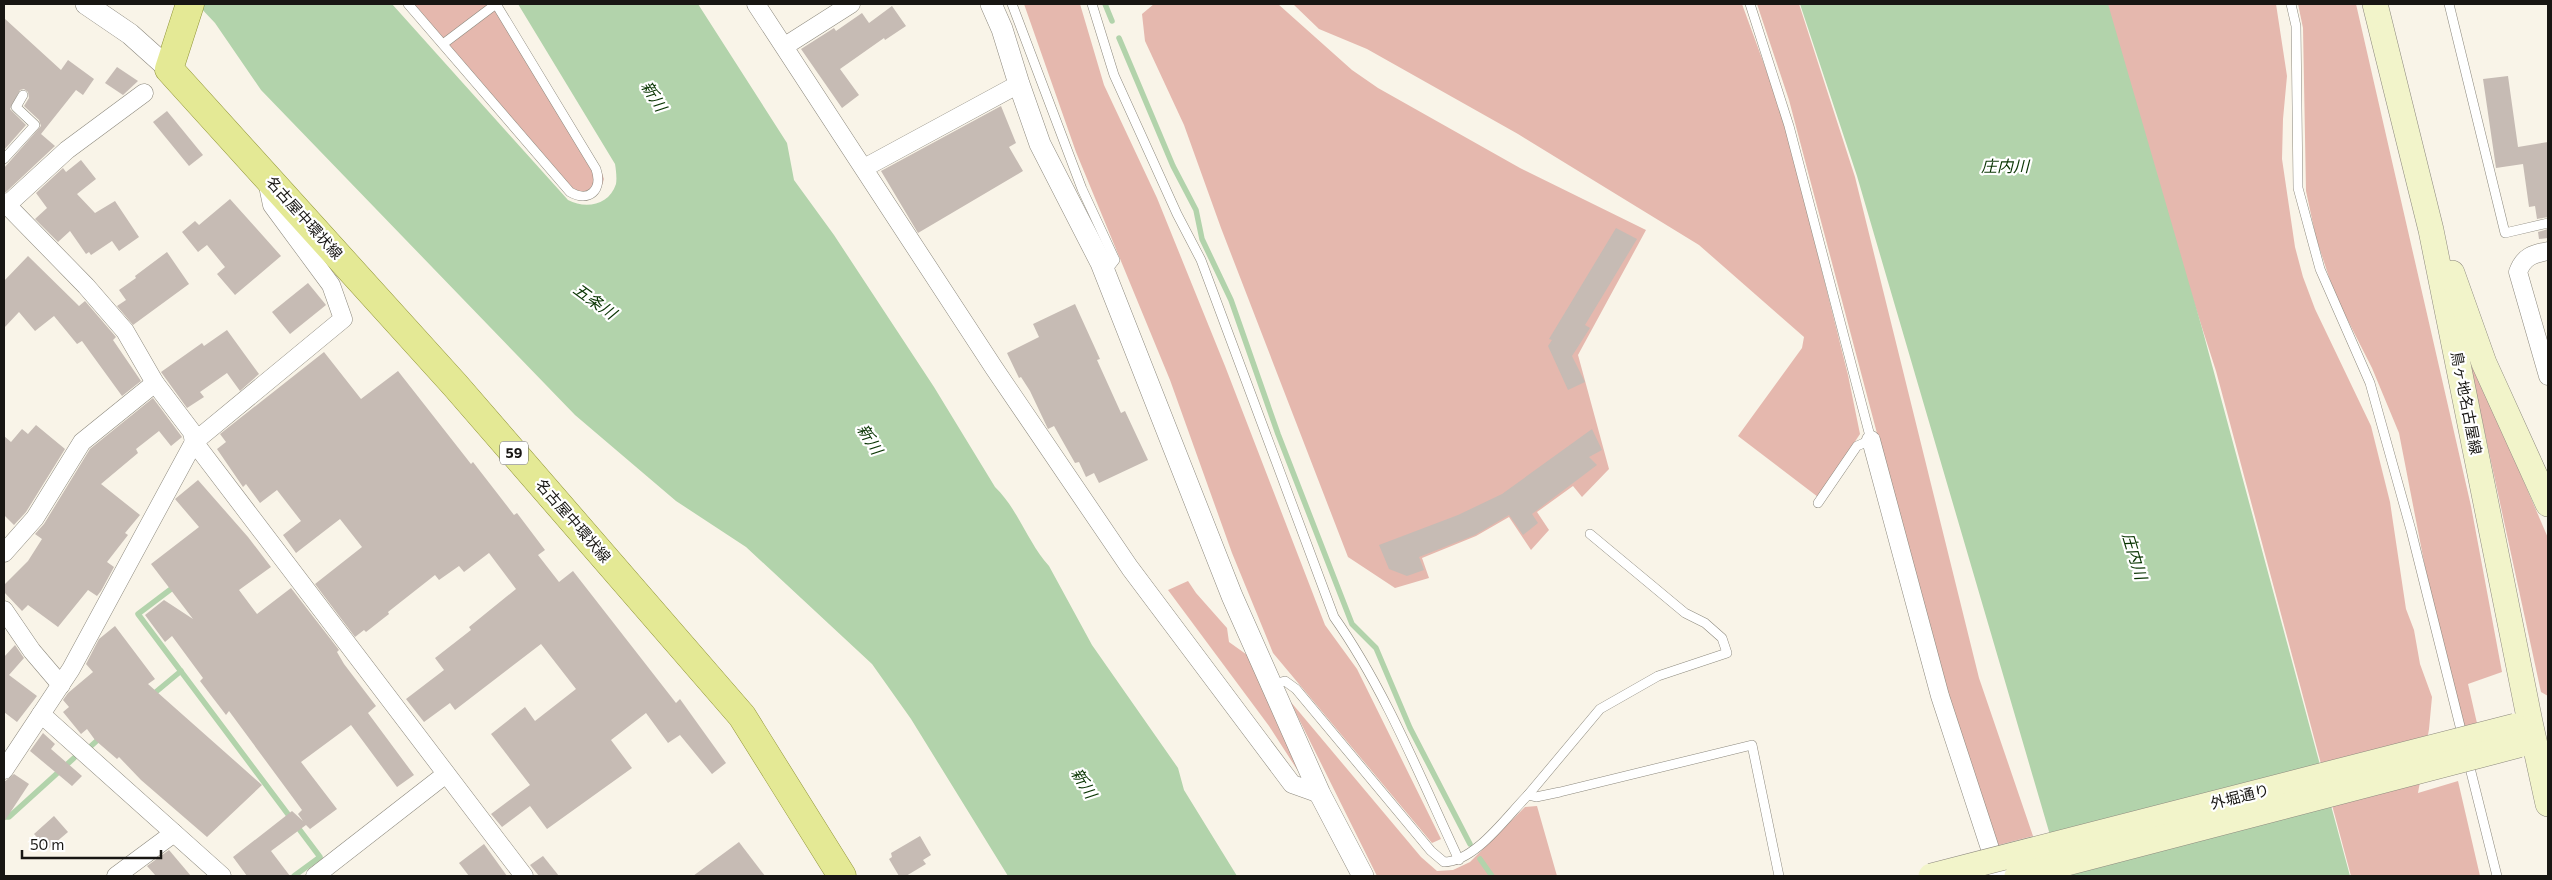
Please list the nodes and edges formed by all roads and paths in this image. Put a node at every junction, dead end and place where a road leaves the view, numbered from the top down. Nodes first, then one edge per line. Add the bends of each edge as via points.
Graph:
1 (86, 4) edge
2 (190, 4) edge
3 (408, 4) edge
4 (496, 4) edge
5 (756, 4) edge
6 (851, 4) edge
7 (991, 4) edge
8 (1012, 4) edge
9 (1092, 4) edge
10 (1750, 4) edge
11 (2290, 4) edge
12 (2375, 4) edge
13 (2449, 4) edge
14 (443, 44) junction
15 (785, 46) junction
16 (172, 59) junction
17 (1019, 84) junction
18 (144, 93) dead end
19 (22, 95) dead end
20 (4, 159) edge
21 (864, 168) junction
22 (265, 175) junction
23 (5, 204) edge
24 (2548, 223) edge
25 (2431, 230) junction
26 (2548, 251) edge
27 (1105, 274) junction
28 (2548, 376) edge
29 (155, 384) junction
30 (1871, 440) junction
31 (194, 442) junction
32 (1818, 503) dead end
33 (2548, 504) edge
34 (1590, 534) dead end
35 (4, 553) edge
36 (4, 610) edge
37 (60, 685) junction
38 (1270, 686) junction
39 (41, 714) junction
40 (2532, 732) edge
41 (4, 770) edge
42 (446, 774) junction
43 (1320, 794) junction
44 (1528, 795) junction
45 (2548, 804) edge
46 (174, 833) junction
47 (1460, 860) junction
48 (116, 876) edge
49 (222, 876) edge
50 (315, 876) edge
51 (524, 876) edge
52 (842, 876) edge
53 (1363, 876) edge
54 (1779, 876) edge
55 (1931, 876) edge
56 (1999, 876) edge
57 (2017, 876) edge
58 (2497, 876) edge

1 - 16 street
2 - 16 main road
3 - 14 lane
4 - 14 lane
4 - 14 lane via 596,169 600,179 593,192 579,197 570,192
5 - 15 street
6 - 15 street
7 - 17 street
8 - 27 lane via 1082,189 1115,260
9 - 47 lane via 1114,75 1177,214 1202,260 1334,617 1373,679
10 - 30 lane via 1789,126
11 - 58 lane via 2296,26 2298,188 2320,269 2370,383 2414,540
12 - 25 main road, 鳥ヶ地名古屋線
13 - 24 lane via 2505,233
15 - 21 street
16 - 22 main road, 名古屋中環状線 / 59
17 - 21 street
17 - 27 street via 1040,144
18 - 23 street via 67,150
19 - 20 lane via 16,107 35,125
21 - 43 street via 1130,568 1292,784
22 - 31 street via 272,205 330,285 343,319
22 - 52 main road, 名古屋中環状線 / 59 via 455,385 742,716
23 - 29 street via 86,286 125,332
25 - 33 main road via 2451,268 2484,363
25 - 40 main road, 鳥ヶ地名古屋線
26 - 28 street via 2530,255 2522,261 2518,272
27 - 38 street
29 - 31 street via 192,432
29 - 35 street via 82,442 35,518
30 - 32 lane via 1857,446
30 - 56 street via 1940,696
31 - 37 street
31 - 42 street
34 - 44 lane via 1685,613 1705,623 1722,638 1727,653 1658,676 1600,709
36 - 37 street
37 - 39 street
38 - 43 street
38 - 47 lane via 1285,681 1296,690 1437,858 1444,862
39 - 41 street
39 - 46 street
40 - 45 main road, 鳥ヶ地名古屋線
40 - 55 main road, 外堀通り, bridge
40 - 57 main road, 外堀通り, bridge
42 - 50 street
42 - 51 street
43 - 53 street
44 - 47 lane via 1480,846
44 - 54 lane via 1536,797 1560,792 1752,745
46 - 48 street
46 - 49 street

